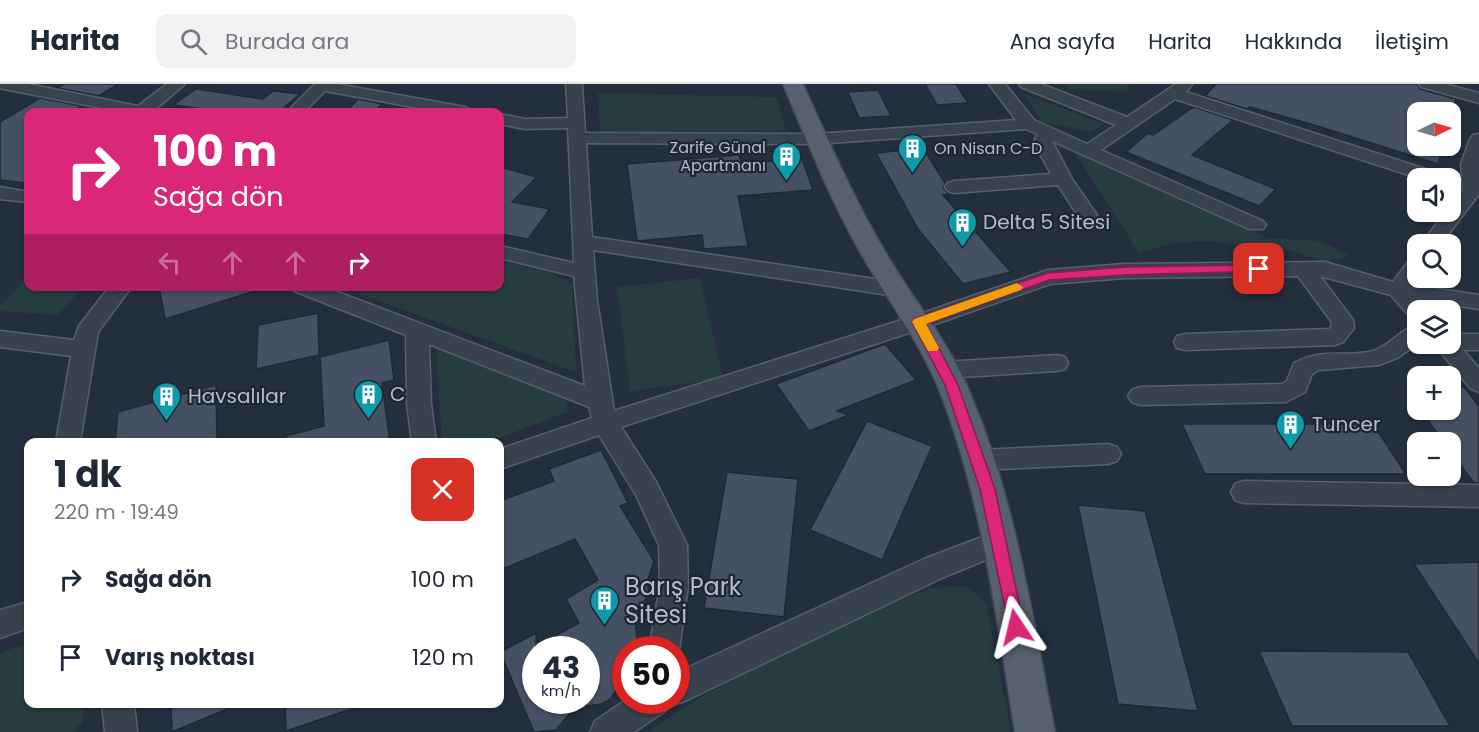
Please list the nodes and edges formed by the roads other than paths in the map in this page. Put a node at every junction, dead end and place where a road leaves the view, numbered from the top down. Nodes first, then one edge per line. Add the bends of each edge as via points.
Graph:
1 (4, 84) edge
2 (177, 84) edge
3 (574, 84) edge
4 (793, 84) edge
5 (997, 84) edge
6 (1027, 84) edge
7 (1427, 84) edge
8 (323, 85) edge
9 (1180, 89) edge
10 (1479, 98) edge
11 (122, 108) edge
12 (147, 108) edge
13 (299, 108) edge
14 (444, 108) edge
15 (504, 120) edge
16 (1127, 123) junction
17 (1028, 124) junction
18 (576, 131) junction
19 (1046, 132) junction
20 (1479, 139) edge
21 (816, 140) junction
22 (1089, 150) junction
23 (1475, 165) edge
24 (1407, 168) edge
25 (1063, 179) junction
26 (954, 187) dead end
27 (1461, 187) edge
28 (1472, 190) junction
29 (0, 193) edge
30 (24, 196) edge
31 (1087, 215) dead end
32 (1256, 225) dead end
33 (1439, 234) edge
34 (582, 242) junction
35 (504, 253) edge
36 (1304, 269) junction
37 (584, 272) junction
38 (1407, 278) edge
39 (896, 289) junction
40 (1398, 290) junction
41 (118, 291) edge
42 (314, 291) edge
43 (1407, 300) edge
44 (1479, 302) edge
45 (918, 322) junction
46 (417, 331) junction
47 (0, 339) edge
48 (1407, 340) edge
49 (1185, 342) dead end
50 (1461, 342) edge
51 (1479, 342) edge
52 (83, 350) junction
53 (1454, 354) edge
54 (1057, 363) dead end
55 (944, 370) junction
56 (1479, 383) edge
57 (1140, 396) dead end
58 (602, 412) junction
59 (69, 438) edge
60 (423, 438) edge
61 (1108, 454) dead end
62 (504, 457) edge
63 (978, 460) junction
64 (1244, 492) dead end
65 (1479, 496) edge
66 (1000, 542) junction
67 (24, 616) edge
68 (0, 624) edge
69 (666, 636) edge
70 (690, 682) edge
71 (118, 708) edge
72 (633, 714) edge
73 (121, 732) edge
74 (606, 732) edge
75 (1035, 732) edge

1 - 11 street
2 - 12 street
3 - 18 street
4 - 21 main road
5 - 17 street
6 - 16 street
7 - 10 street
8 - 13 street
8 - 14 street
9 - 16 street
9 - 24 street
15 - 18 street
16 - 22 street
17 - 19 street
17 - 21 street
18 - 21 street
18 - 34 street
19 - 22 street
19 - 25 street via 1043,142
20 - 23 street
21 - 39 main road via 844,201
22 - 32 street
23 - 28 street
25 - 26 street
25 - 31 street
27 - 28 street
28 - 33 street
29 - 30 street
34 - 37 street
34 - 39 street
35 - 37 street
36 - 40 street via 1325,269
36 - 45 street via 1125,271 1048,277
36 - 49 street via 1342,320 1343,328 1335,337
37 - 58 street
38 - 40 street
39 - 45 main road
40 - 43 street
40 - 44 street
41 - 52 street via 87,331
42 - 46 street
45 - 55 main road
45 - 58 street
46 - 58 street
46 - 60 street
47 - 52 street
48 - 57 street via 1373,359 1316,361 1302,369 1297,386 1286,393
50 - 51 street
52 - 59 street
53 - 56 street
54 - 55 street
55 - 63 main road
58 - 62 street
58 - 69 street via 646,488 673,545 674,586
61 - 63 street
63 - 66 main road
64 - 65 street
66 - 70 street via 934,568
66 - 75 main road
67 - 68 street
71 - 73 street
72 - 74 street

